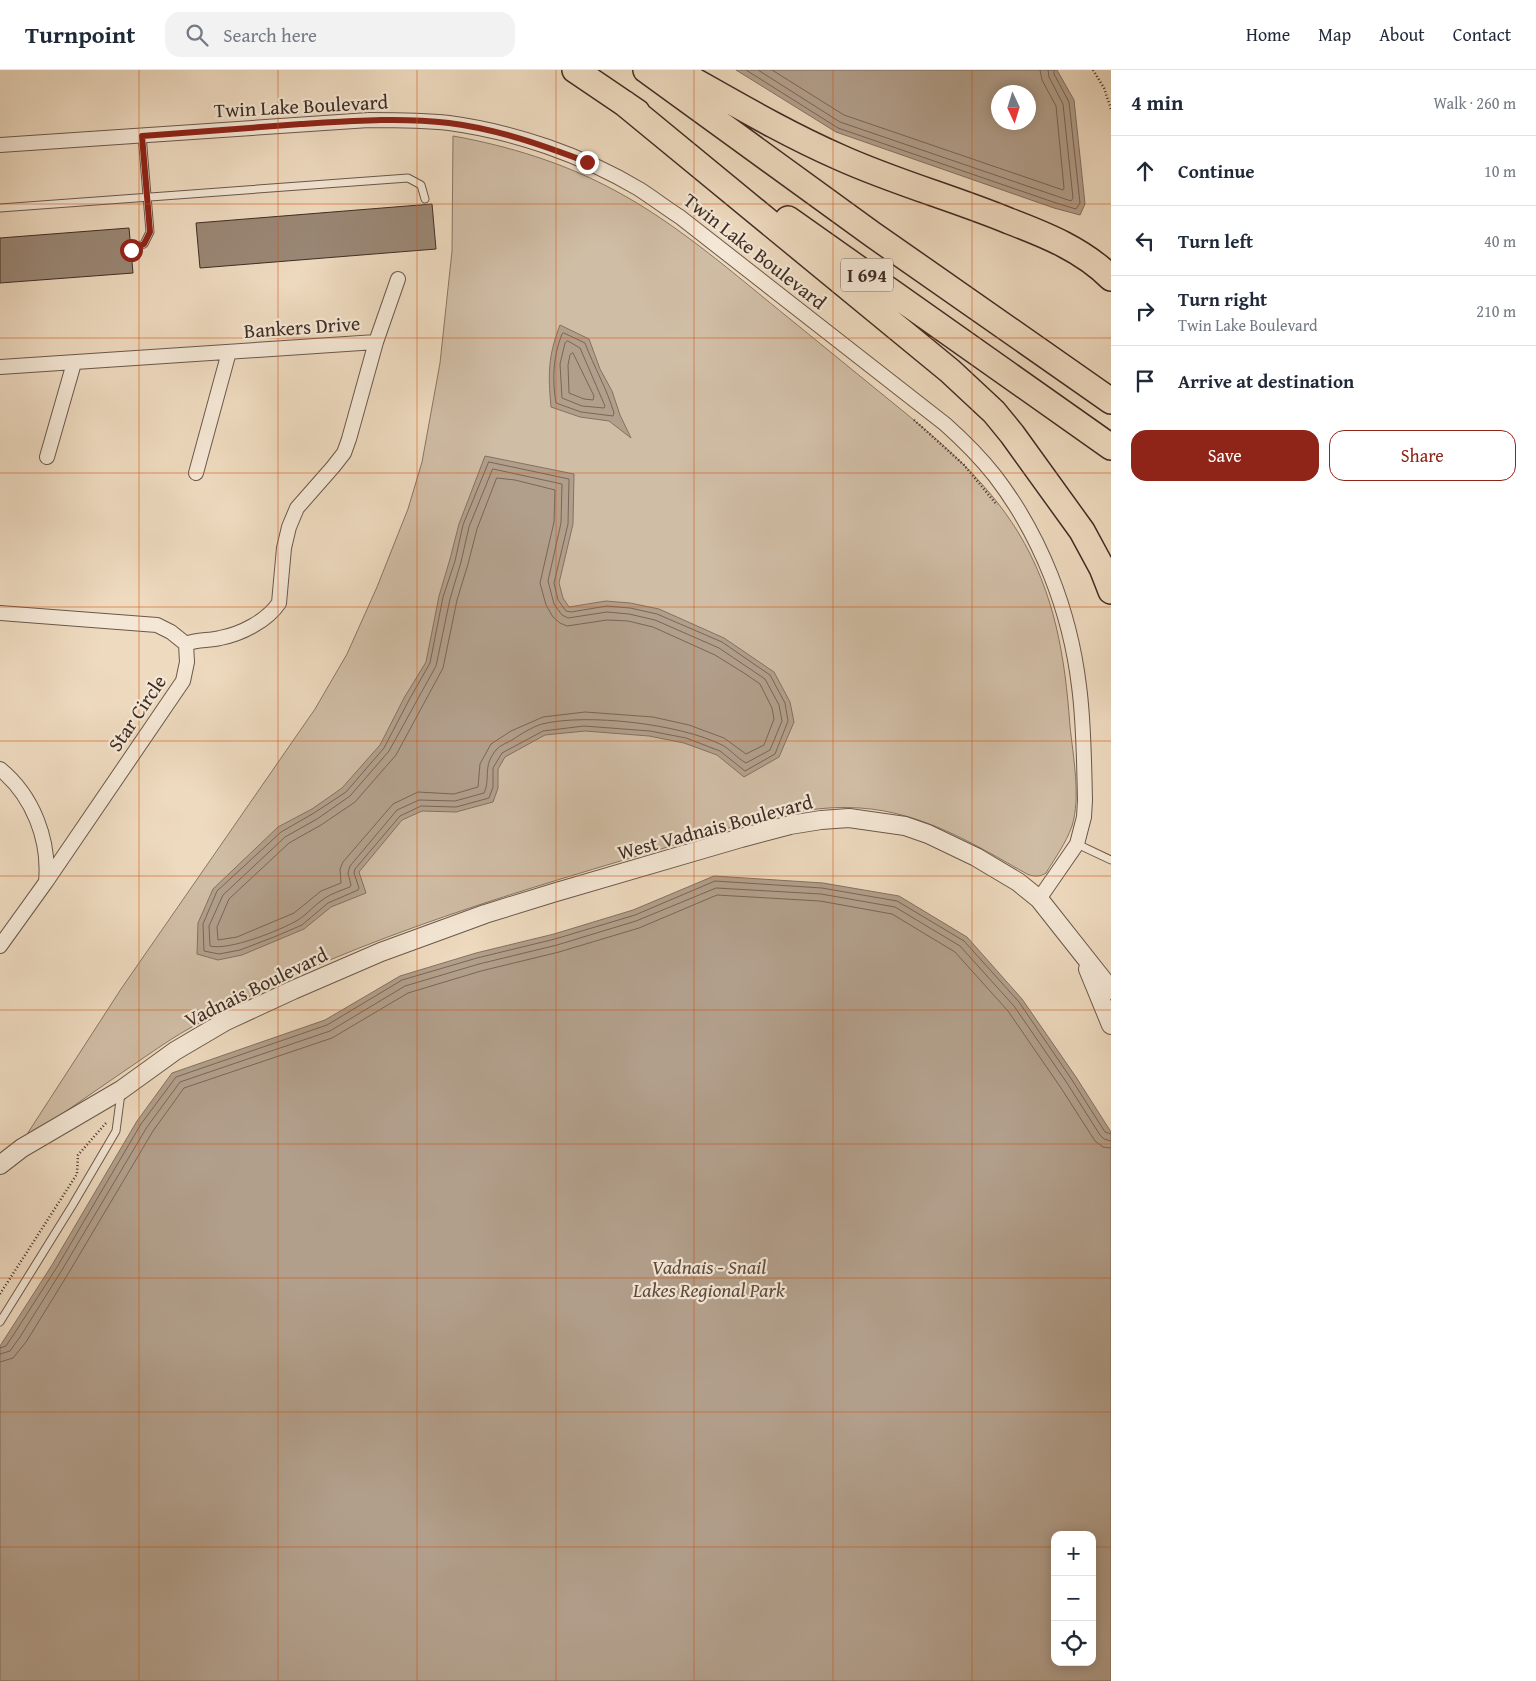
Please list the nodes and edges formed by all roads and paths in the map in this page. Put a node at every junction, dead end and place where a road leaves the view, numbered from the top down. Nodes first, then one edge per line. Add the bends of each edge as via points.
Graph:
1 (575, 70) edge
2 (646, 70) edge
3 (675, 70) edge
4 (1093, 70) edge
5 (624, 102) junction
6 (1111, 109) edge
7 (142, 136) junction
8 (0, 145) edge
9 (147, 197) junction
10 (424, 199) dead end
11 (0, 208) edge
12 (131, 250) dead end
13 (1111, 278) edge
14 (398, 279) dead end
15 (376, 342) junction
16 (229, 352) junction
17 (74, 363) junction
18 (0, 367) edge
19 (1111, 400) edge
20 (908, 415) dead end
21 (1111, 447) edge
22 (47, 457) dead end
23 (196, 473) dead end
24 (998, 507) dead end
25 (1111, 591) edge
26 (0, 613) edge
27 (186, 644) junction
28 (0, 768) edge
29 (1077, 844) junction
30 (1111, 860) edge
31 (46, 882) junction
32 (553, 893) joint
33 (1039, 899) junction
34 (0, 946) edge
35 (1082, 954) junction
36 (1111, 990) edge
37 (1111, 1025) edge
38 (120, 1099) junction
39 (0, 1165) edge
40 (0, 1294) edge
41 (0, 1322) edge

1 - 5 highway, I 694
2 - 19 highway, I 694 via 872,234
3 - 13 highway via 838,157 1034,230 1098,265
4 - 6 path
5 - 21 highway, I 694
5 - 25 highway via 950,371 994,412 1082,532
7 - 8 street, Twin Lake Boulevard
7 - 9 lane
7 - 29 street, Twin Lake Boulevard via 369,120 448,123 542,145 587,162 639,189 688,224 945,424 995,476 1016,507 1061,601 1076,667 1082,716 1085,800
9 - 10 lane via 408,178 421,185
9 - 11 lane
9 - 12 lane via 150,232 144,244
14 - 15 street
15 - 16 street, Bankers Drive
15 - 27 street, Bankers Drive via 344,453 298,508 289,527 279,603 274,611 234,635
16 - 17 street, Bankers Drive
16 - 23 street, Bankers Drive
17 - 18 street, Bankers Drive
17 - 22 street
20 - 24 path via 964,465
26 - 27 street via 157,625
27 - 31 street, Star Circle via 183,681
28 - 31 street via 20,790 41,830 46,852
29 - 30 lane
29 - 33 street, Twin Lake Boulevard
31 - 34 street, Star Circle
32 - 33 street, West Vadnais Boulevard via 790,825 849,818 905,826 928,834 1018,882
32 - 38 street, Vadnais Boulevard via 431,933 293,990 175,1051
33 - 35 street, West Vadnais Boulevard
35 - 36 street, West Vadnais Boulevard
35 - 37 street, West Vadnais Boulevard
38 - 39 street, Vadnais Boulevard via 22,1148
38 - 40 path via 78,1155 77,1174
38 - 41 lane via 116,1130

